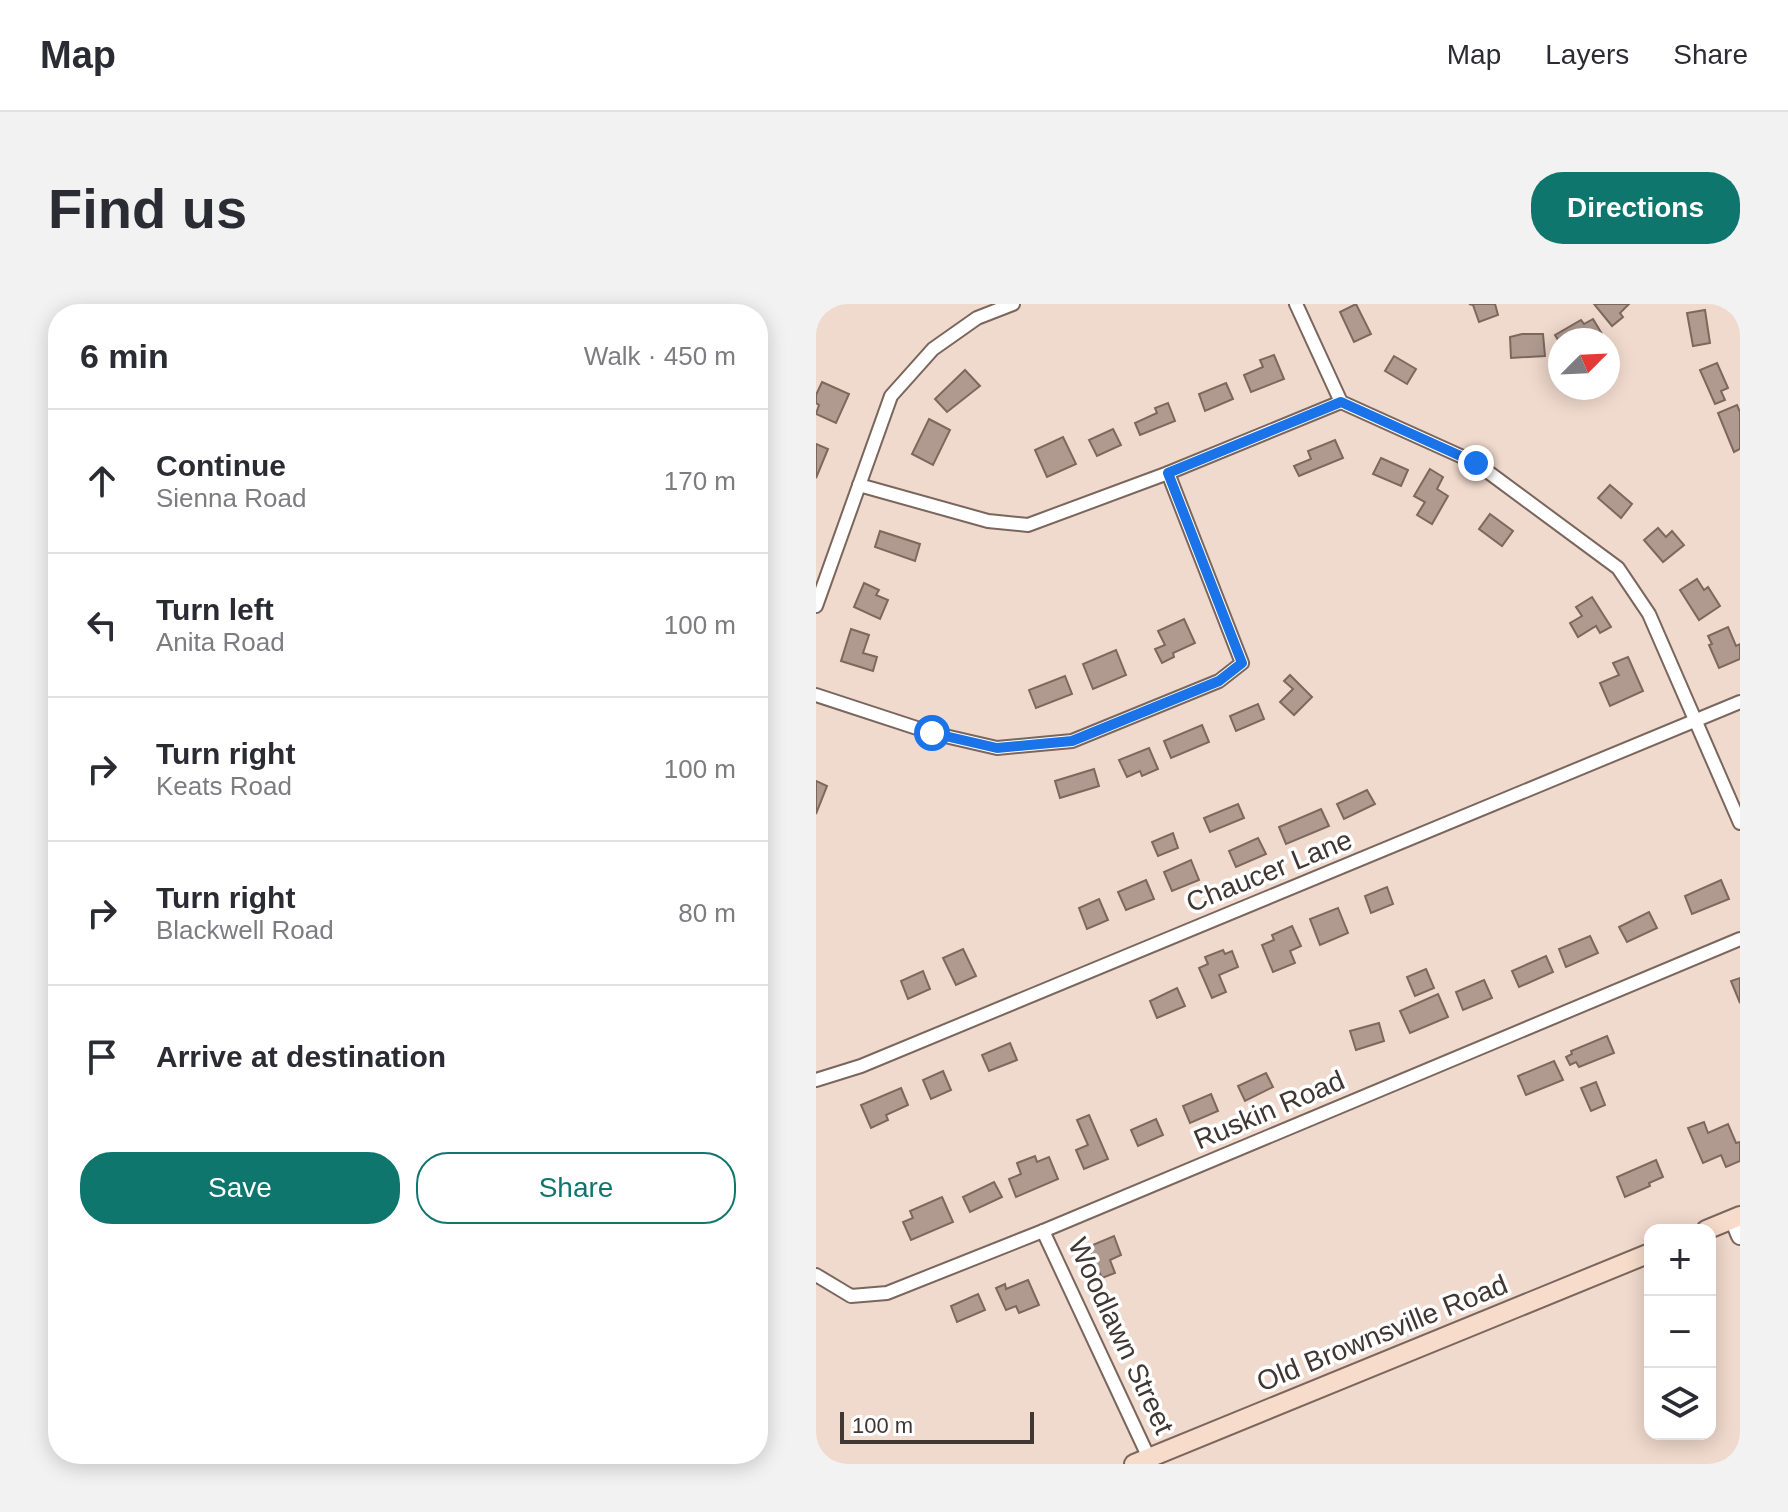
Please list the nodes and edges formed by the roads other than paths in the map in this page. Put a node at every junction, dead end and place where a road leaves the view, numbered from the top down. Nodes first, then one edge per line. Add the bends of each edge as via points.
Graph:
1 (1013, 304) edge
2 (1296, 304) edge
3 (1341, 402) junction
4 (1168, 473) junction
5 (859, 485) junction
6 (816, 606) edge
7 (816, 695) edge
8 (1740, 702) edge
9 (1696, 720) junction
10 (1740, 823) edge
11 (1740, 939) edge
12 (816, 1080) edge
13 (1738, 1224) edge
14 (1716, 1228) edge
15 (1043, 1231) junction
16 (1644, 1255) edge
17 (816, 1275) edge
18 (1145, 1462) edge

1 - 5 street via 977,318 933,349 891,396
2 - 3 street
3 - 4 street
3 - 9 street via 1476,463 1618,568 1649,614
4 - 5 street via 1028,525 988,521
4 - 7 street via 1242,663 1219,681 1072,741 997,748
5 - 6 street
8 - 9 street, Chaucer Lane
9 - 10 street
9 - 12 street, Chaucer Lane via 876,1060
11 - 15 street, Ruskin Road
13 - 14 main road
15 - 17 street, Ruskin Road via 887,1293 851,1296
15 - 18 street, Woodlawn Street
16 - 18 main road, Old Brownsville Road

